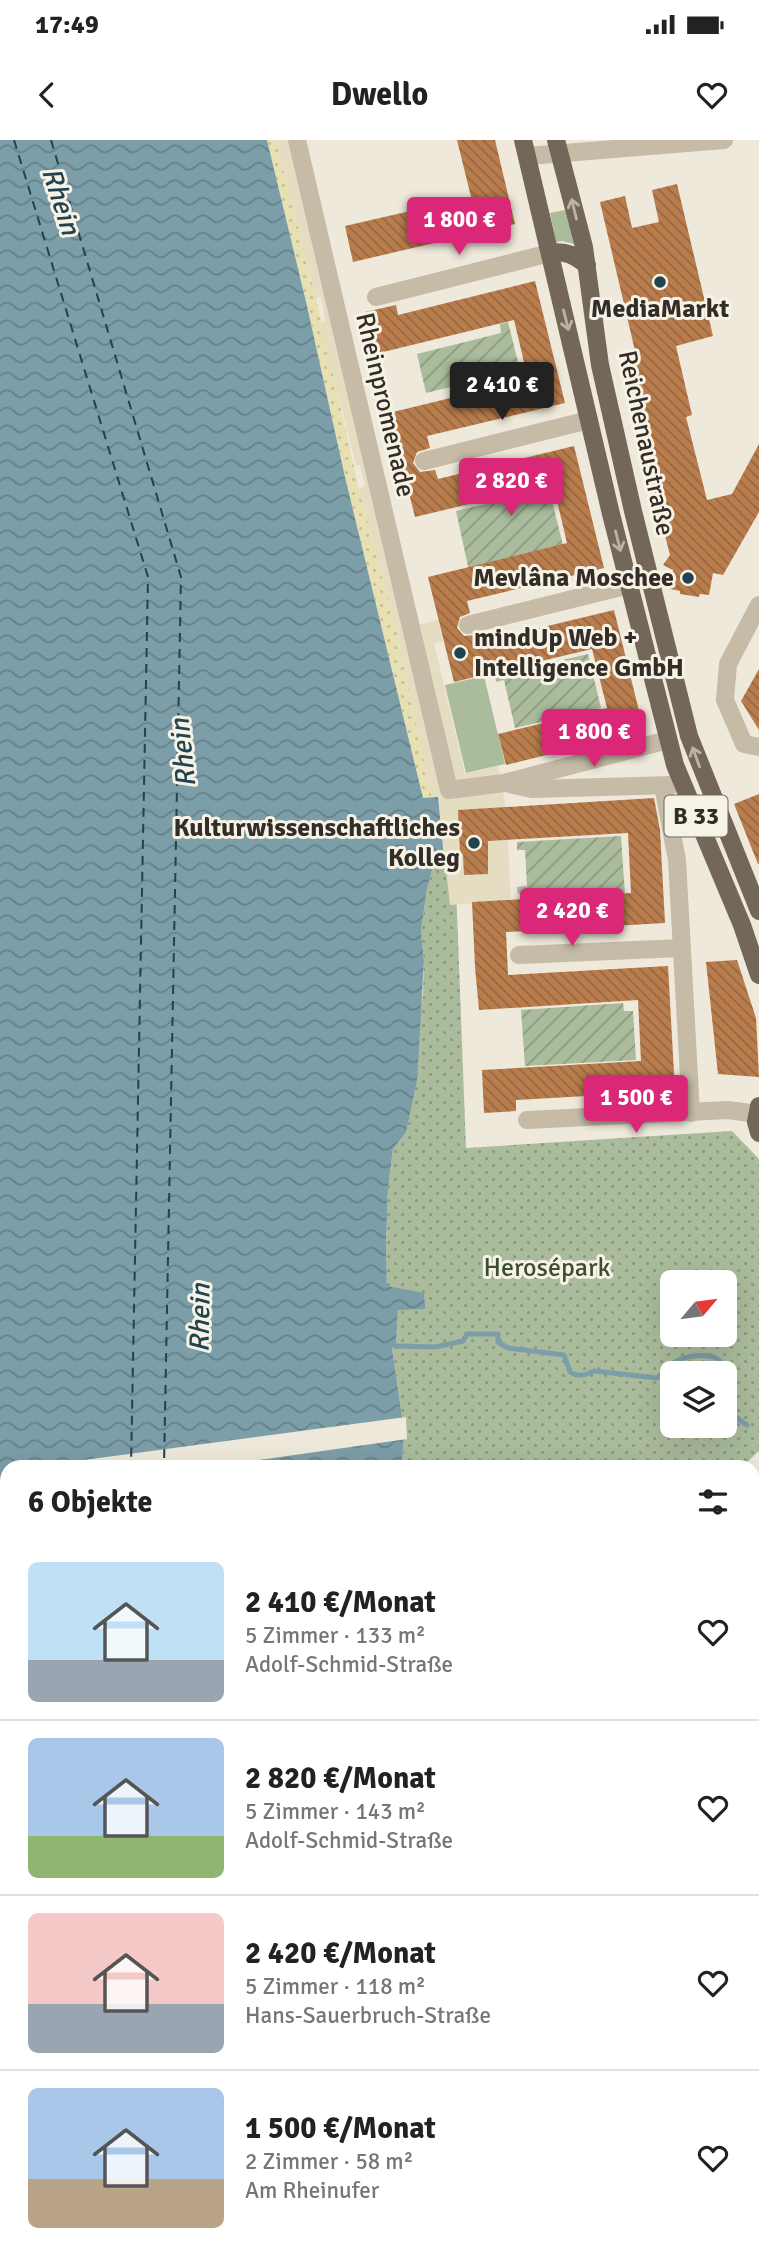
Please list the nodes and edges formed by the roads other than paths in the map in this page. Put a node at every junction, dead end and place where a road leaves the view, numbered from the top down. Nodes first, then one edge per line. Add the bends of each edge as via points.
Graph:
1 (297, 140) edge
2 (724, 140) edge
3 (558, 147) edge
4 (525, 148) edge
5 (550, 253) junction
6 (587, 265) junction
7 (376, 297) dead end
8 (589, 420) junction
9 (424, 461) dead end
10 (629, 585) junction
11 (759, 606) edge
12 (468, 625) dead end
13 (668, 740) junction
14 (759, 747) edge
15 (608, 756) junction
16 (504, 783) junction
17 (682, 784) junction
18 (663, 786) junction
19 (616, 788) junction
20 (759, 911) edge
21 (681, 948) junction
22 (519, 955) dead end
23 (759, 975) edge
24 (758, 1110) edge
25 (691, 1113) junction
26 (527, 1120) dead end
27 (759, 1133) edge

1 - 16 street, Rheinpromenade via 449,790
2 - 3 street
3 - 4 street
6 -> 3 main road, Reichenaustraße / B 33
4 - 5 main road, Reichenaustraße / B 33
5 - 6 main road via 573,255
5 - 7 street
5 -> 8 main road, Reichenaustraße / B 33
20 -> 6 main road, Reichenaustraße / B 33 via 689,736 600,365
8 - 9 street
8 -> 10 main road, Reichenaustraße / B 33
10 - 12 street
10 - 13 main road, Reichenaustraße / B 33
11 - 14 street via 728,664 725,701 744,744
13 - 15 street
13 - 17 main road, Reichenaustraße / B 33
15 - 16 street
15 - 19 street
16 - 19 street via 531,789
17 - 18 street
17 - 23 main road, Reichenaustraße / B 33
18 - 19 street
18 - 21 street via 677,860
21 - 22 street
21 - 25 street
24 - 25 street
24 - 27 main road
25 - 26 street

